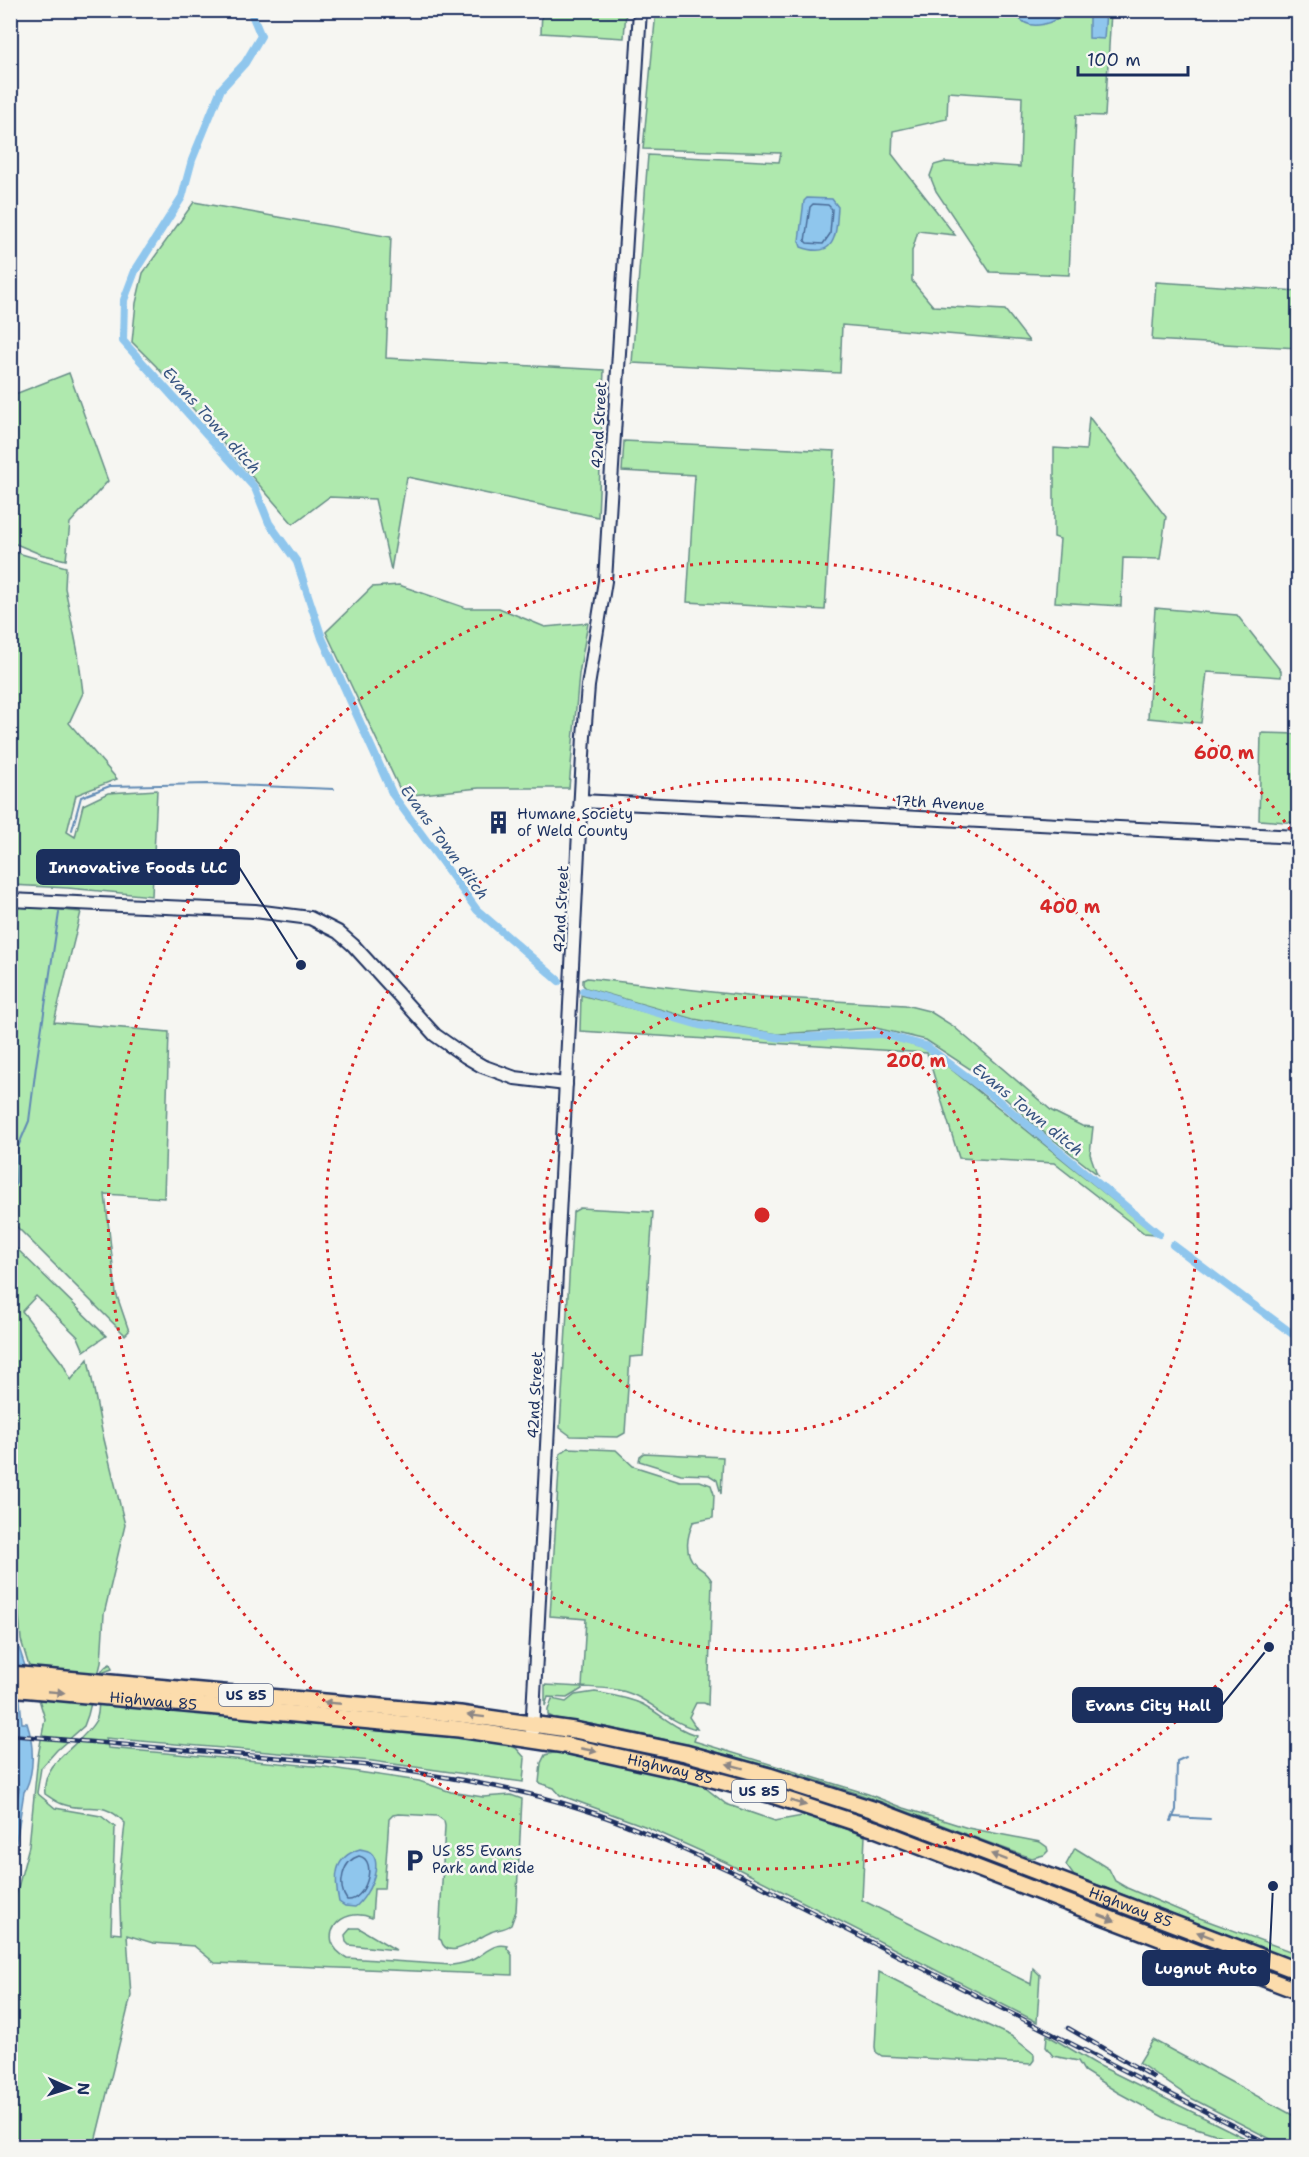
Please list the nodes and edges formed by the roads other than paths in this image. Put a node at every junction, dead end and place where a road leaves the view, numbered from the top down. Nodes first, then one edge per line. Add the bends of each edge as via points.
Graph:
1 (640, 10) edge
2 (581, 801) junction
3 (1299, 837) edge
4 (10, 900) edge
5 (566, 1084) junction
6 (10, 1674) edge
7 (10, 1688) edge
8 (102, 1689) junction
9 (532, 1724) junction
10 (531, 1739) junction
11 (1299, 1971) edge
12 (1299, 1991) edge

1 - 2 main road, 42nd Street via 605,581 588,686
2 - 3 main road, 17th Avenue
2 - 5 main road, 42nd Street
4 - 5 main road via 255,911 310,918 354,945 435,1035 465,1056 515,1078
5 - 9 main road, 42nd Street
6 - 8 highway, Highway 85 / US 85
7 -> 8 highway, Highway 85 / US 85
9 -> 8 highway, Highway 85 / US 85 via 460,1714
8 - 10 highway, Highway 85 / US 85
9 - 10 main road, 42nd Street
11 -> 9 highway, Highway 85 / US 85 via 836,1796 685,1753
10 -> 12 highway, Highway 85 / US 85 via 682,1771 805,1805

